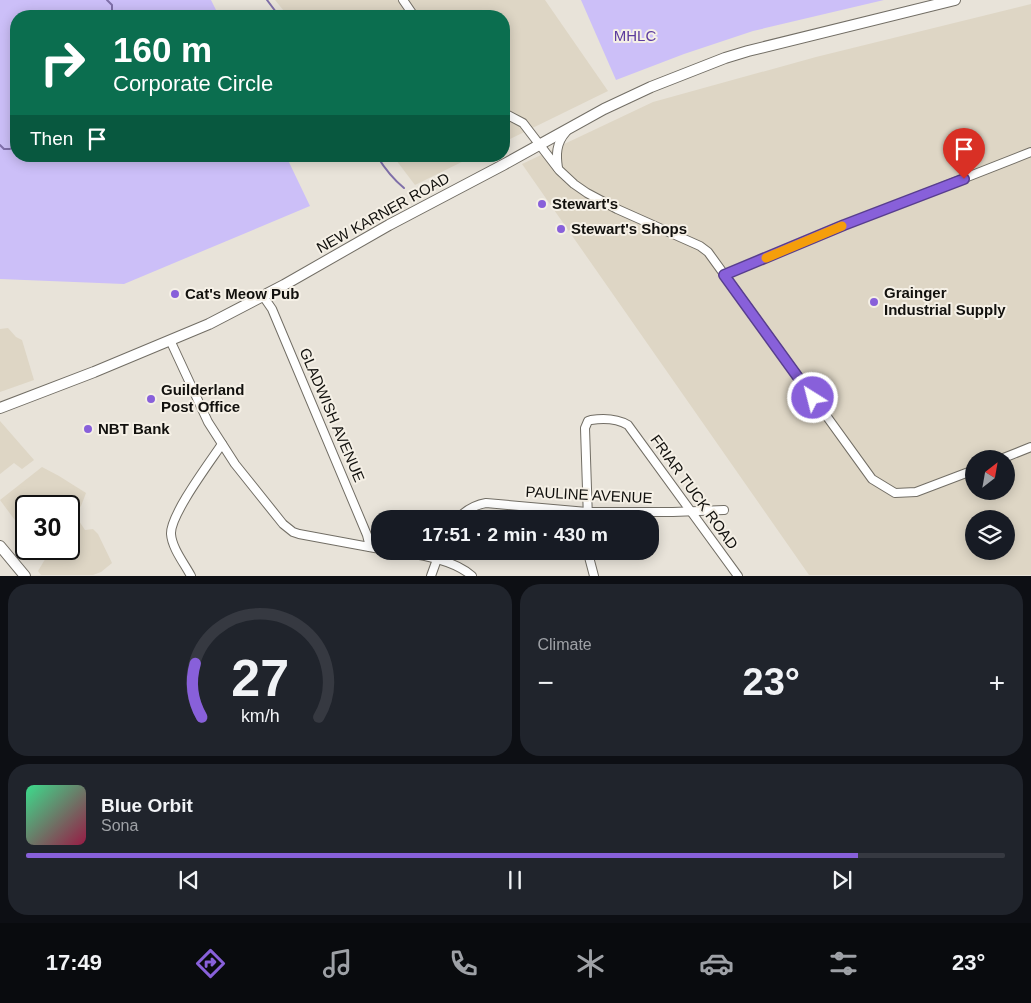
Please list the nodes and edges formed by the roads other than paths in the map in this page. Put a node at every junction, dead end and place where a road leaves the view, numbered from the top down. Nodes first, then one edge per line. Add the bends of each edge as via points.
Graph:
1 (955, 0) edge
2 (510, 116) edge
3 (568, 129) junction
4 (539, 145) junction
5 (1031, 152) edge
6 (510, 160) edge
7 (507, 162) edge
8 (559, 170) junction
9 (724, 275) junction
10 (264, 296) junction
11 (170, 340) junction
12 (0, 408) edge
13 (222, 444) junction
14 (1031, 447) edge
15 (1015, 453) edge
16 (965, 473) edge
17 (467, 510) edge
18 (548, 510) edge
19 (587, 510) edge
20 (724, 510) dead end
21 (692, 511) junction
22 (659, 512) edge
23 (0, 546) edge
24 (370, 547) joint
25 (436, 560) edge
26 (447, 560) edge
27 (590, 560) edge
28 (25, 576) edge
29 (191, 576) edge
30 (430, 576) edge
31 (472, 576) edge
32 (594, 576) edge
33 (738, 576) edge

1 - 3 main road, NEW KARNER ROAD via 725,58 632,96
2 - 4 street via 523,123
3 - 4 main road, NEW KARNER ROAD
3 - 8 street via 557,149
4 - 6 main road, NEW KARNER ROAD
4 - 8 street
5 - 9 street
7 - 10 main road, NEW KARNER ROAD
8 - 9 street via 598,200 700,246
9 - 16 street via 872,479 895,493 916,492
10 - 11 main road, NEW KARNER ROAD
10 - 24 street, GLADWISH AVENUE via 272,308
11 - 12 main road, NEW KARNER ROAD
11 - 13 street via 200,406
13 - 24 street via 288,528 299,534
13 - 29 street via 172,524 171,536 176,550
14 - 15 street
17 - 18 street, PAULINE AVENUE via 486,502
19 - 21 street, FRIAR TUCK ROAD via 586,424 591,420 610,419 628,424
20 - 21 street, PAULINE AVENUE
21 - 22 street, PAULINE AVENUE
21 - 33 street, FRIAR TUCK ROAD
23 - 28 main road
25 - 30 street
26 - 31 street
27 - 32 street

